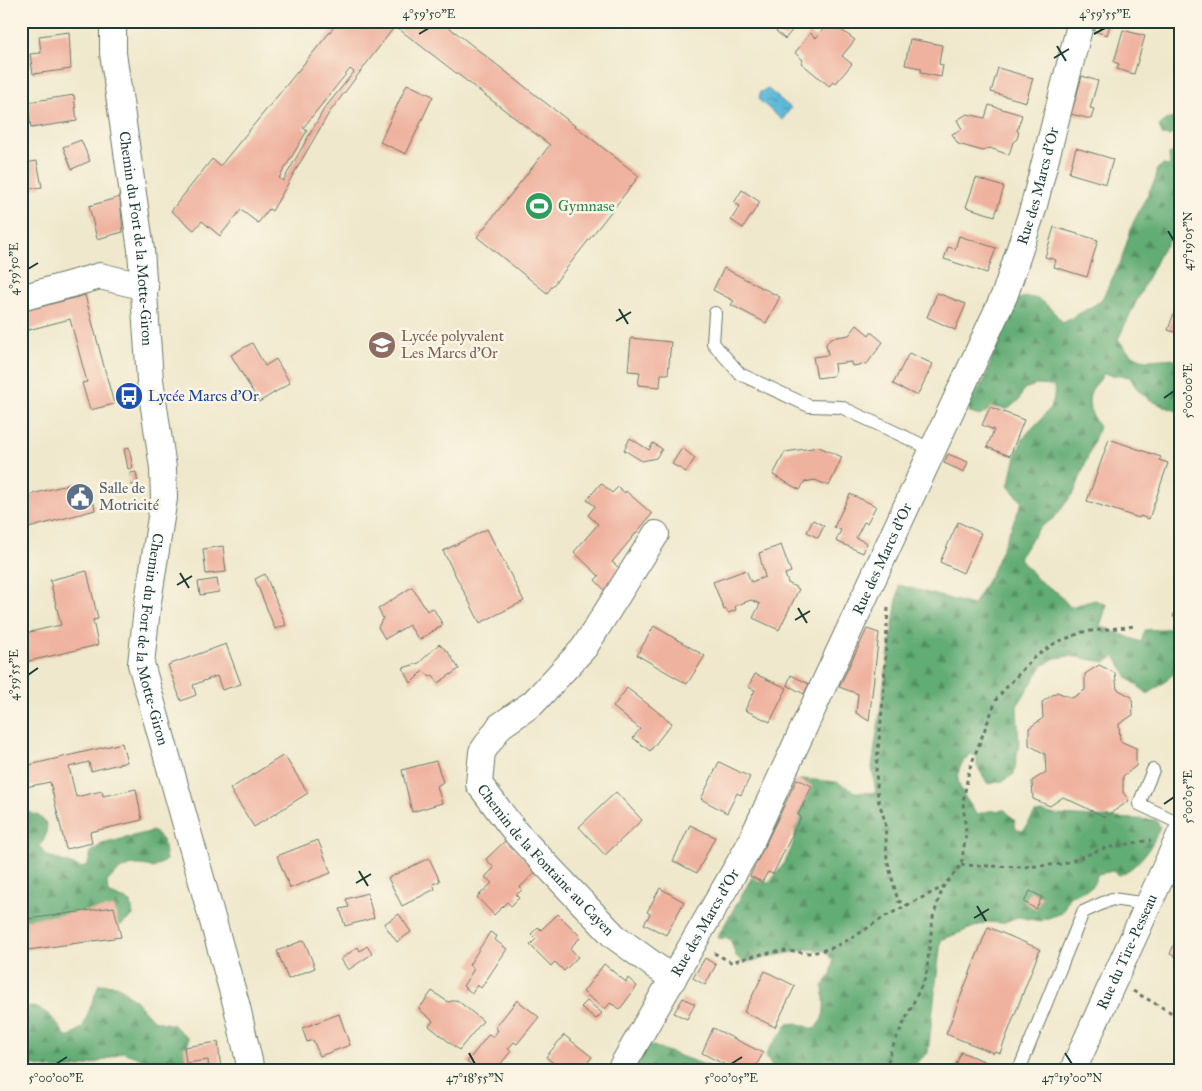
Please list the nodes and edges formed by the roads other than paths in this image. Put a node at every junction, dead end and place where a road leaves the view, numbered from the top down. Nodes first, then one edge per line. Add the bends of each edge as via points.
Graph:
1 (113, 21) edge
2 (1081, 21) edge
3 (145, 287) junction
4 (21, 298) edge
5 (715, 313) dead end
6 (933, 450) junction
7 (656, 534) dead end
8 (1153, 770) dead end
9 (1179, 834) edge
10 (1148, 904) junction
11 (673, 980) junction
12 (251, 1070) edge
13 (620, 1070) edge
14 (1019, 1070) edge
15 (1073, 1070) edge

1 - 3 street, Chemin du Fort de la Motte-Giron via 114,53
2 - 6 street, Rue des Marcs d'Or via 1033,209 1005,294
3 - 4 street via 100,276
3 - 12 street, Chemin du Fort de la Motte-Giron via 150,380 163,468 164,498 141,664 237,1007
5 - 6 lane via 713,342 740,374 809,406 841,407
6 - 11 street, Rue des Marcs d'Or via 748,848
7 - 11 street, Chemin de la Fontaine au Cayen via 584,648 533,703 500,726 482,752 479,784 516,834 614,936
8 - 9 lane via 1139,804
9 - 10 street, Rue du Tire-Pesseau
10 - 14 lane via 1112,899 1083,912
10 - 15 street, Rue du Tire-Pesseau
11 - 13 street, Rue des Marcs d'Or

